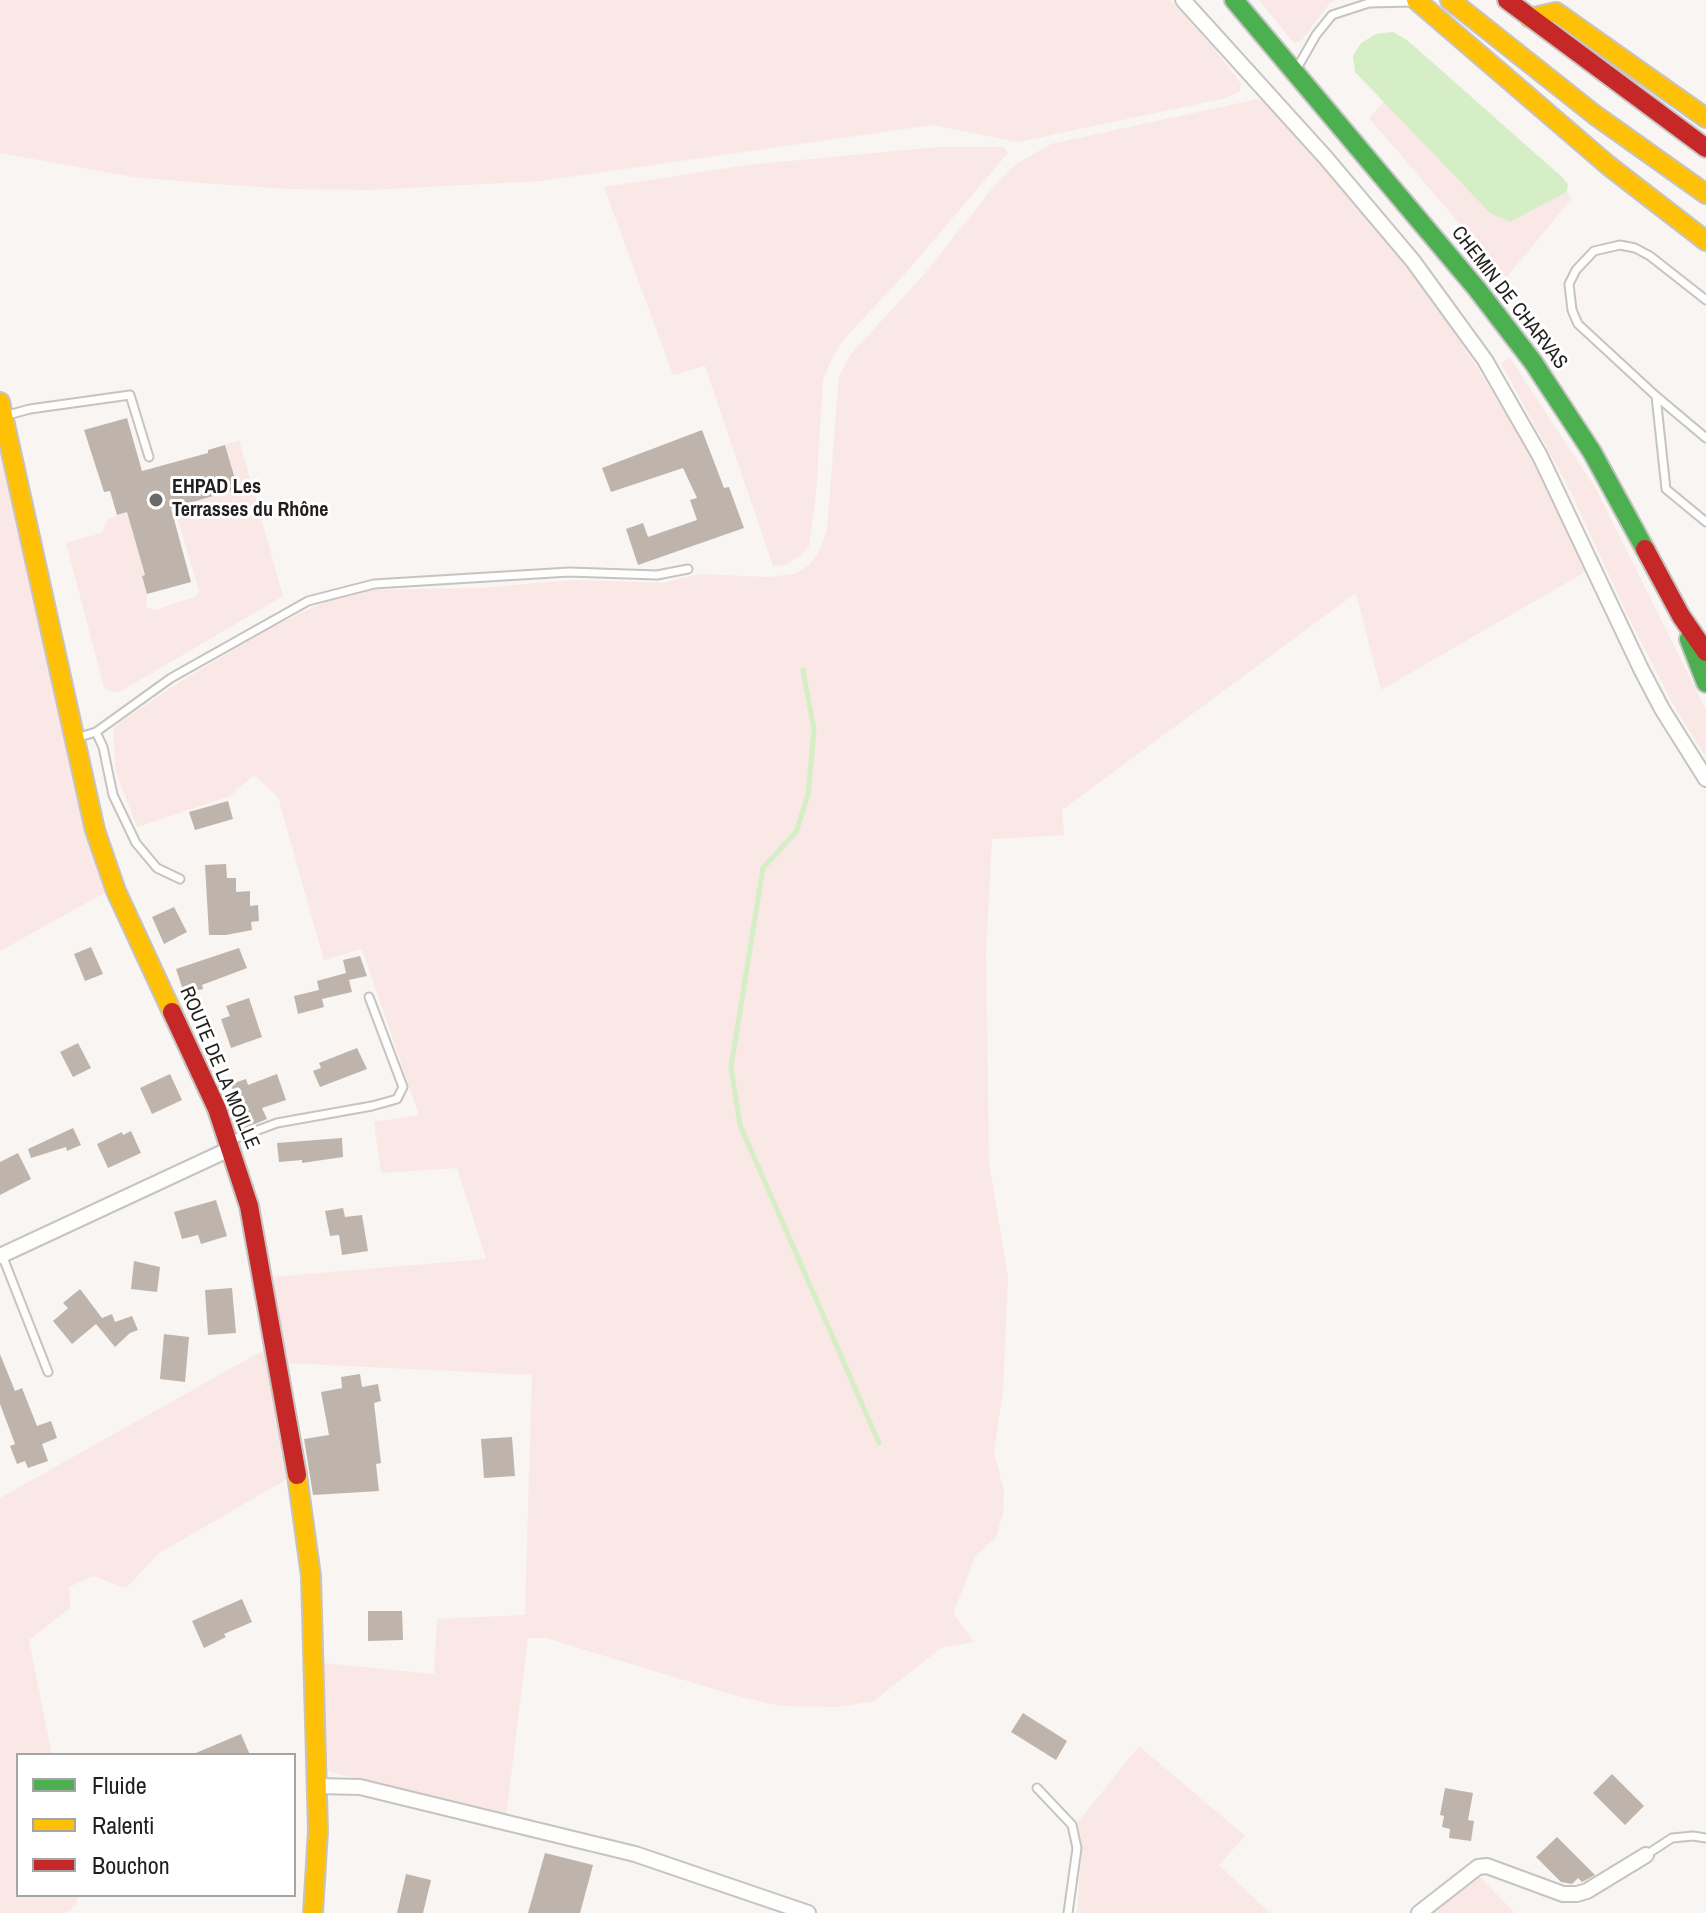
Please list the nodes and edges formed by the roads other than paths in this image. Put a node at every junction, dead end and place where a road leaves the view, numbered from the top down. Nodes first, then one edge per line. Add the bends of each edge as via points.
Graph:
1 (1183, 0) edge
2 (1234, 0) edge
3 (1450, 0) edge
4 (1507, 0) edge
5 (1417, 1) edge
6 (1530, 18) junction
7 (1295, 72) junction
8 (1706, 118) edge
9 (1706, 148) edge
10 (1706, 194) edge
11 (1706, 241) edge
12 (1706, 300) edge
13 (1656, 396) junction
14 (2, 409) edge
15 (1706, 438) edge
16 (149, 457) dead end
17 (1706, 522) edge
18 (688, 569) dead end
19 (1681, 616) junction
20 (1706, 652) edge
21 (1706, 683) edge
22 (96, 732) junction
23 (75, 739) junction
24 (1706, 779) edge
25 (180, 879) dead end
26 (369, 997) dead end
27 (231, 1145) junction
28 (1, 1255) edge
29 (48, 1372) dead end
30 (318, 1786) junction
31 (1037, 1788) dead end
32 (1706, 1838) edge
33 (1646, 1855) joint
34 (313, 1913) edge
35 (808, 1913) edge
36 (1068, 1913) edge
37 (1419, 1913) edge

1 - 24 street via 1394,238 1485,360 1540,456 1662,709
2 - 7 main road, CHEMIN DE CHARVAS
3 - 10 main road via 1569,96
4 - 6 main road
5 - 7 lane via 1369,3 1332,15
5 - 11 main road via 1609,166
6 - 8 main road via 1556,12
6 - 9 main road
7 - 19 main road, CHEMIN DE CHARVAS via 1477,289 1553,390
12 - 13 lane via 1635,248 1594,251 1576,270 1569,296 1578,324
13 - 15 lane
13 - 17 lane via 1666,489
14 - 16 lane via 130,395
14 - 23 main road, ROUTE DE LA MOILLE
18 - 22 lane via 657,575 569,572 374,584 308,601 171,678
19 - 20 main road, CHEMIN DE CHARVAS
19 - 21 main road
22 - 23 lane
22 - 25 lane via 113,795 136,843 157,868
23 - 27 main road, ROUTE DE LA MOILLE via 95,830 116,891
26 - 27 lane via 403,1087 397,1099 277,1123
27 - 28 street
27 - 30 main road, ROUTE DE LA MOILLE via 249,1206 308,1548
28 - 29 lane
30 - 34 main road, ROUTE DE LA MOILLE
30 - 35 street via 360,1787 635,1854
31 - 36 lane via 1072,1825 1077,1848
32 - 33 lane via 1672,1838
33 - 37 street via 1577,1894 1478,1867

